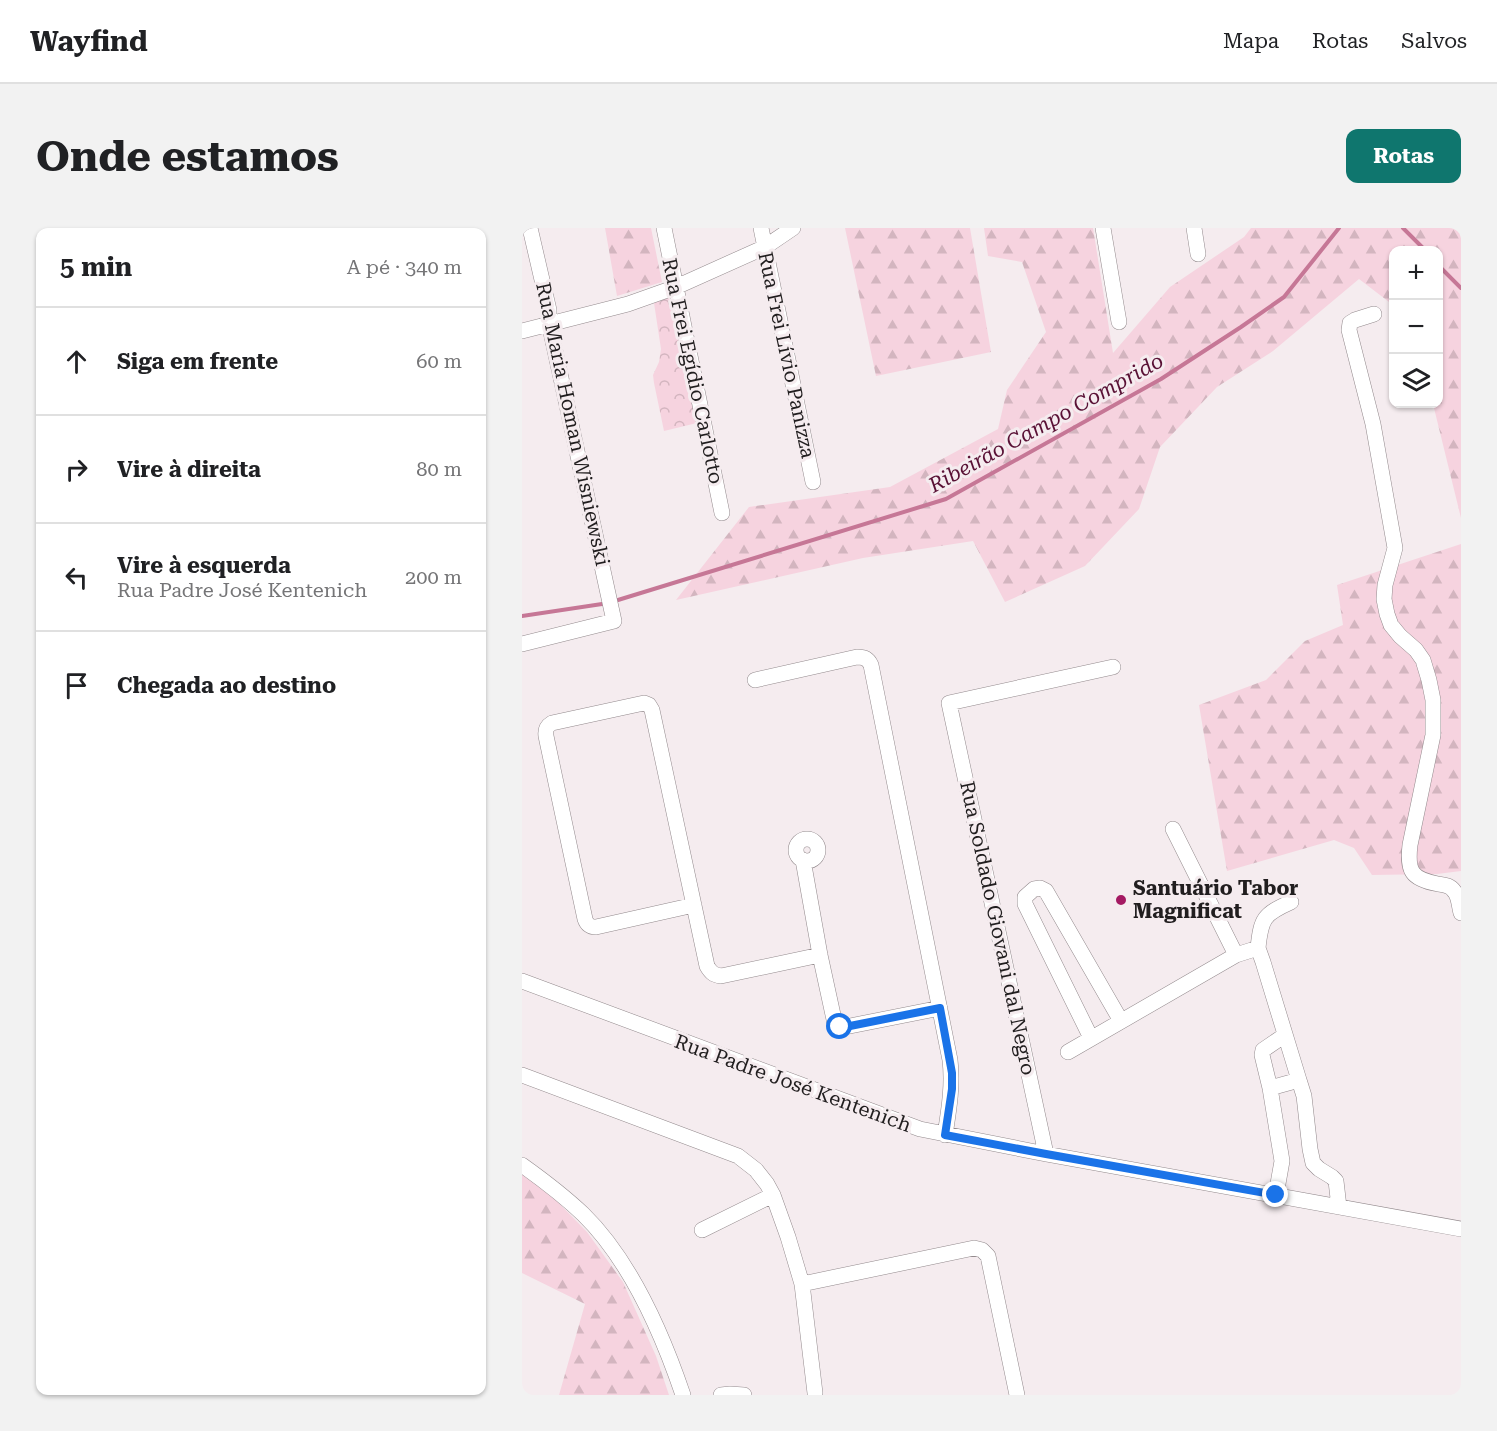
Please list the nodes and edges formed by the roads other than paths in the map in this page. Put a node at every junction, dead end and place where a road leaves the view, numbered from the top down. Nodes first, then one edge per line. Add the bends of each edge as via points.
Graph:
1 (530, 228) edge
2 (664, 228) edge
3 (761, 228) edge
4 (793, 228) edge
5 (1103, 228) edge
6 (1194, 228) edge
7 (765, 247) junction
8 (1198, 254) dead end
9 (676, 287) junction
10 (1374, 314) dead end
11 (1119, 322) dead end
12 (549, 323) junction
13 (522, 331) edge
14 (813, 482) dead end
15 (722, 513) dead end
16 (522, 644) edge
17 (1113, 667) dead end
18 (754, 680) dead end
19 (1173, 829) dead end
20 (803, 860) dead end
21 (1291, 902) dead end
22 (694, 905) junction
23 (1461, 913) edge
24 (1258, 948) junction
25 (820, 955) junction
26 (1236, 955) junction
27 (522, 981) edge
28 (940, 1008) junction
29 (1121, 1022) junction
30 (1285, 1035) junction
31 (1091, 1038) junction
32 (1068, 1052) dead end
33 (522, 1075) edge
34 (1299, 1080) junction
35 (1270, 1088) junction
36 (945, 1135) junction
37 (1046, 1154) junction
38 (522, 1165) edge
39 (773, 1195) junction
40 (1276, 1195) junction
41 (1339, 1207) junction
42 (1461, 1229) edge
43 (702, 1230) dead end
44 (802, 1284) junction
45 (812, 1394) edge
46 (683, 1395) edge
47 (721, 1395) edge
48 (744, 1395) edge
49 (1017, 1395) edge

1 - 12 street, Rua Maria Homan Wisniewski
2 - 9 street, Rua Frei Egídio Carlotto
3 - 7 street, Rua Frei Lívio Panizza
4 - 7 street
5 - 11 street
6 - 8 street
7 - 9 street
7 - 14 street, Rua Frei Lívio Panizza
9 - 12 street via 628,304
9 - 15 street, Rua Frei Egídio Carlotto
10 - 23 street via 1350,323 1349,330 1373,424 1395,548 1384,599 1392,625 1423,660 1433,700 1433,735 1408,859 1418,879 1454,889
12 - 13 street
12 - 16 street, Rua Maria Homan Wisniewski via 615,621
17 - 37 street, Rua Soldado Giovani dal Negro via 949,703
18 - 28 street via 857,657 868,660
19 - 26 street
20 - 25 street
21 - 24 street via 1264,919
22 - 22 street via 596,927 587,925 546,736 548,725 649,705
22 - 25 street via 707,966 715,975
24 - 26 street
24 - 30 street
25 - 28 street via 833,1017 840,1027
26 - 29 street
27 - 36 street, Rua Padre José Kentenich via 905,1125
28 - 36 street via 952,1073
29 - 31 street
29 - 31 street via 1046,891 1034,889 1025,897 1025,904
30 - 34 street
30 - 35 street via 1263,1050
31 - 32 street
33 - 39 street via 738,1156 756,1170
34 - 35 street
34 - 41 street via 1313,1162 1336,1181
35 - 40 street via 1282,1161
36 - 37 street, Rua Padre José Kentenich
37 - 40 street, Rua Padre José Kentenich
38 - 46 street via 584,1215 618,1257 653,1320
39 - 43 street
39 - 44 street
40 - 41 street, Rua Padre José Kentenich
41 - 42 street, Rua Padre José Kentenich
44 - 45 street
44 - 49 street via 974,1248 982,1250 988,1256
47 - 48 street

